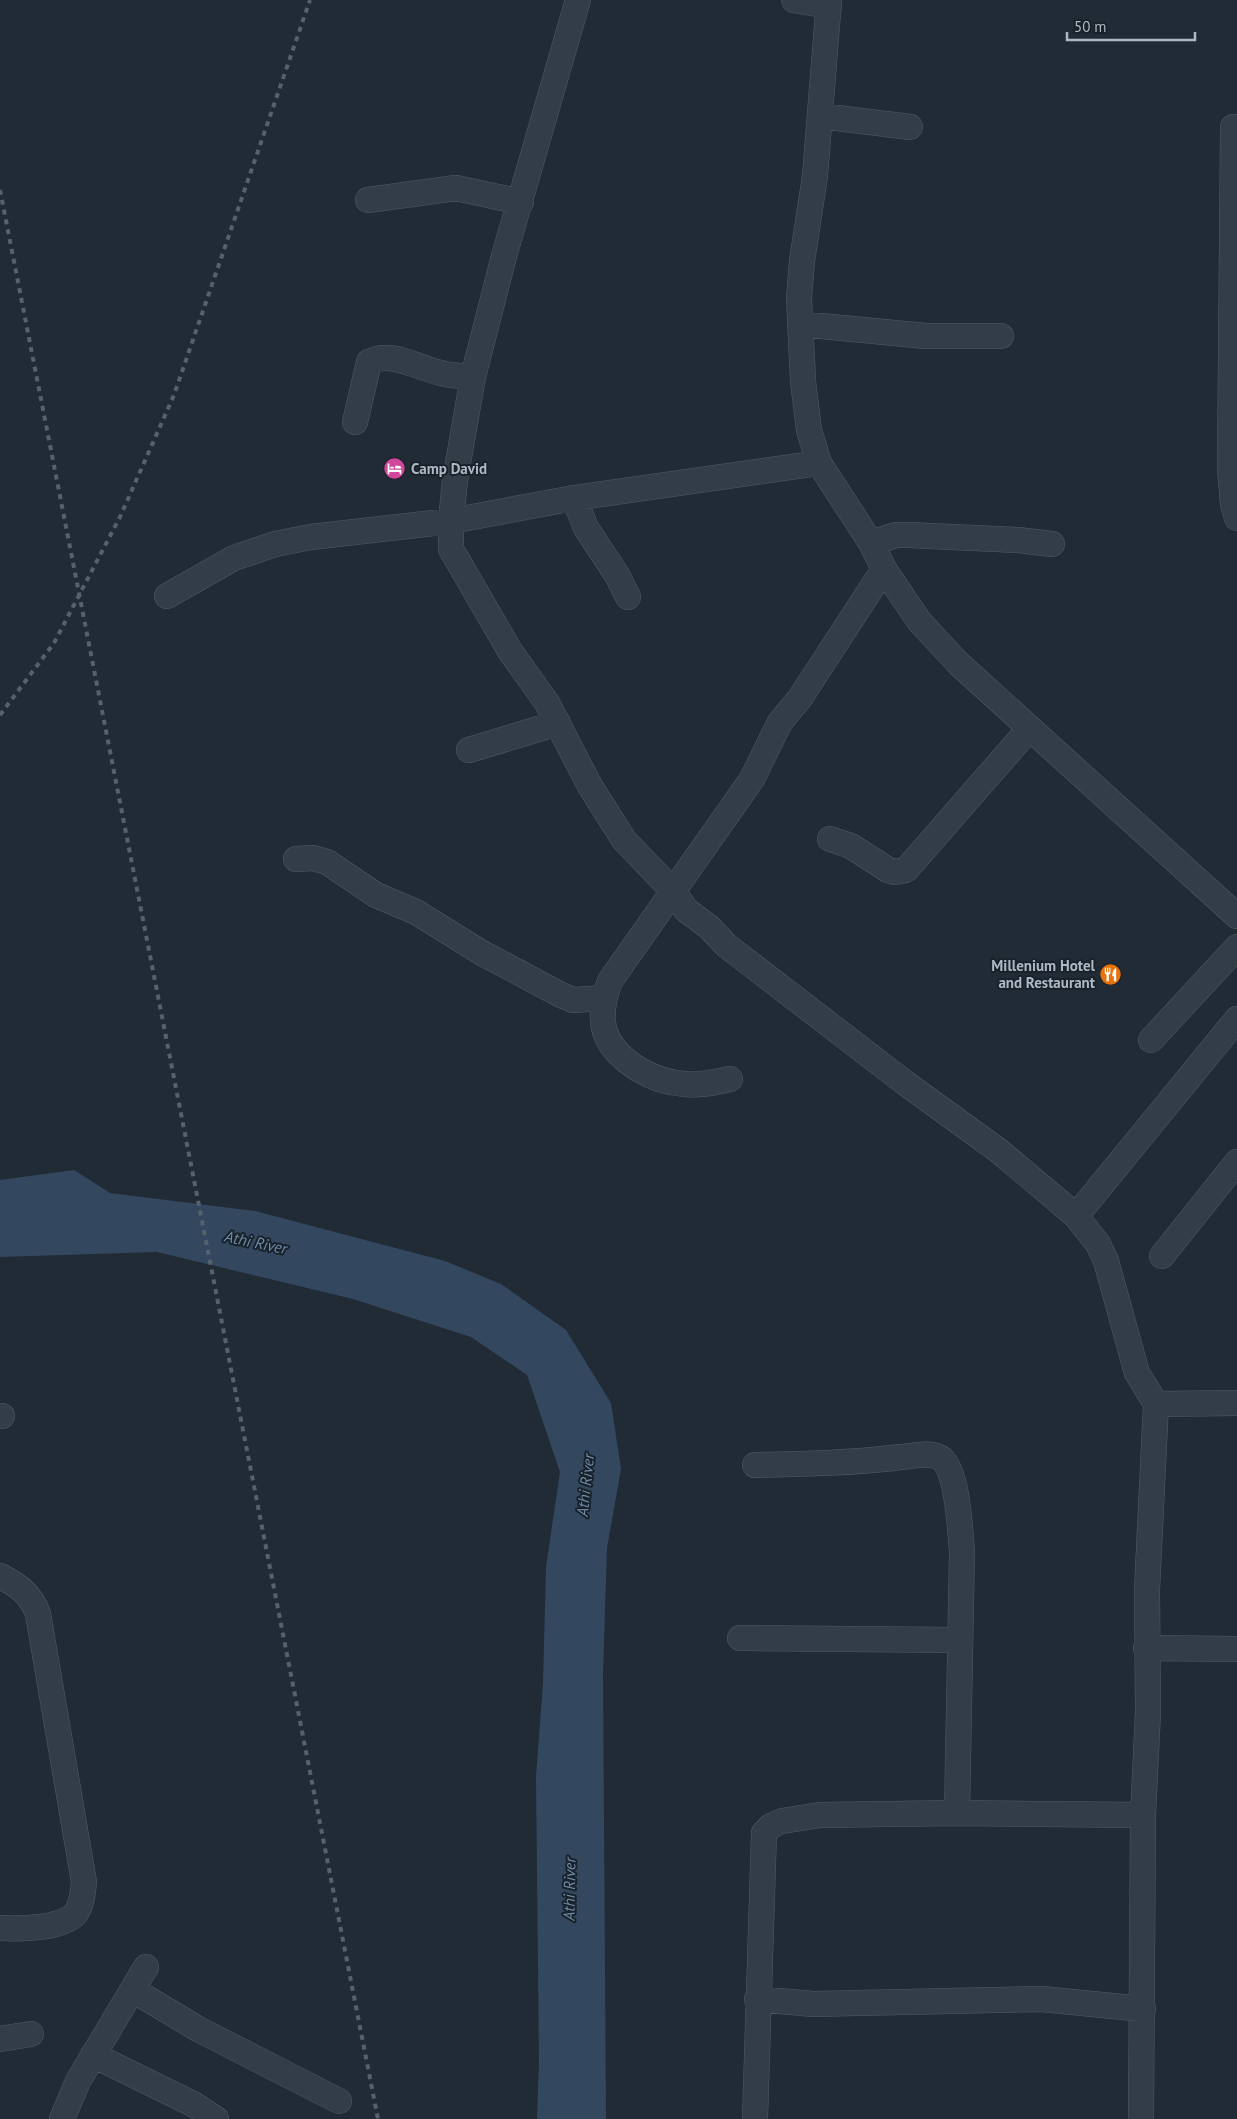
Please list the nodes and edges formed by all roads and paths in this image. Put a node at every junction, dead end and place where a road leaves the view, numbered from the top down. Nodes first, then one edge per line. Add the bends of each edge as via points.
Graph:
1 (578, 0) edge
2 (794, 0) edge
3 (829, 3) edge
4 (821, 116) junction
5 (910, 127) dead end
6 (1233, 127) dead end
7 (368, 200) dead end
8 (521, 202) junction
9 (800, 324) junction
10 (1001, 336) dead end
11 (473, 377) junction
12 (355, 422) dead end
13 (819, 463) junction
14 (574, 498) junction
15 (1237, 518) edge
16 (451, 521) junction
17 (871, 544) junction
18 (1052, 544) dead end
19 (884, 569) junction
20 (167, 596) dead end
21 (628, 597) dead end
22 (558, 723) junction
23 (1029, 729) junction
24 (468, 750) dead end
25 (830, 838) dead end
26 (296, 859) dead end
27 (674, 892) junction
28 (1237, 916) edge
29 (1237, 947) edge
30 (604, 998) junction
31 (1237, 1018) edge
32 (1151, 1040) dead end
33 (730, 1079) dead end
34 (1237, 1162) edge
35 (1076, 1216) junction
36 (1162, 1256) dead end
37 (1237, 1403) edge
38 (1156, 1404) junction
39 (755, 1465) dead end
40 (0, 1576) edge
41 (740, 1638) dead end
42 (959, 1640) junction
43 (1146, 1648) junction
44 (1237, 1649) edge
45 (957, 1813) junction
46 (1143, 1815) junction
47 (0, 1928) edge
48 (146, 1967) dead end
49 (134, 1990) junction
50 (758, 1999) junction
51 (1143, 2009) junction
52 (31, 2034) dead end
53 (0, 2039) edge
54 (93, 2055) junction
55 (339, 2101) dead end
56 (63, 2119) edge
57 (216, 2119) edge
58 (754, 2119) edge
59 (1141, 2119) edge

1 - 8 street
2 - 3 street
3 - 4 street
4 - 5 street
4 - 9 street via 802,261
6 - 15 street via 1230,469
7 - 8 street via 456,188
8 - 11 street
9 - 10 street via 926,336
9 - 13 street via 809,430
11 - 12 street via 442,374 378,356 369,362 364,373
11 - 16 street
13 - 14 street
13 - 17 street
14 - 16 street
14 - 21 street via 586,528
16 - 20 street via 311,536 275,544 234,558
16 - 22 street via 451,549 457,563
17 - 18 street via 908,535
17 - 19 street
19 - 23 street via 926,628 959,664
19 - 27 street via 800,698 780,722 752,779
22 - 24 street
22 - 27 street via 590,786 624,840
23 - 25 street via 906,870 888,870 851,846
23 - 28 street
26 - 30 street via 313,858 341,869 376,895 416,912 561,995 579,1001
27 - 30 street via 610,981
27 - 35 street via 686,910 727,946 999,1151
29 - 32 street
30 - 33 street via 602,1024 606,1037 614,1051 629,1063 662,1081 704,1084
31 - 35 street
34 - 36 street
35 - 38 street via 1098,1244 1106,1261 1136,1373
37 - 38 street
38 - 43 street
39 - 42 street via 862,1462 917,1455 935,1455 942,1460 951,1474 961,1542
40 - 47 street via 28,1594 38,1614 84,1882 75,1914 45,1926
41 - 42 street
42 - 45 street
43 - 44 street
43 - 46 street via 1148,1712
45 - 46 street
45 - 50 street via 820,1815 771,1826 764,1833 762,1844
46 - 51 street
48 - 49 street
49 - 54 street
49 - 55 street via 198,2029
50 - 51 street via 813,2004 1042,1999
50 - 58 street
51 - 59 street
52 - 53 street
54 - 56 street via 78,2081
54 - 57 street via 193,2104

